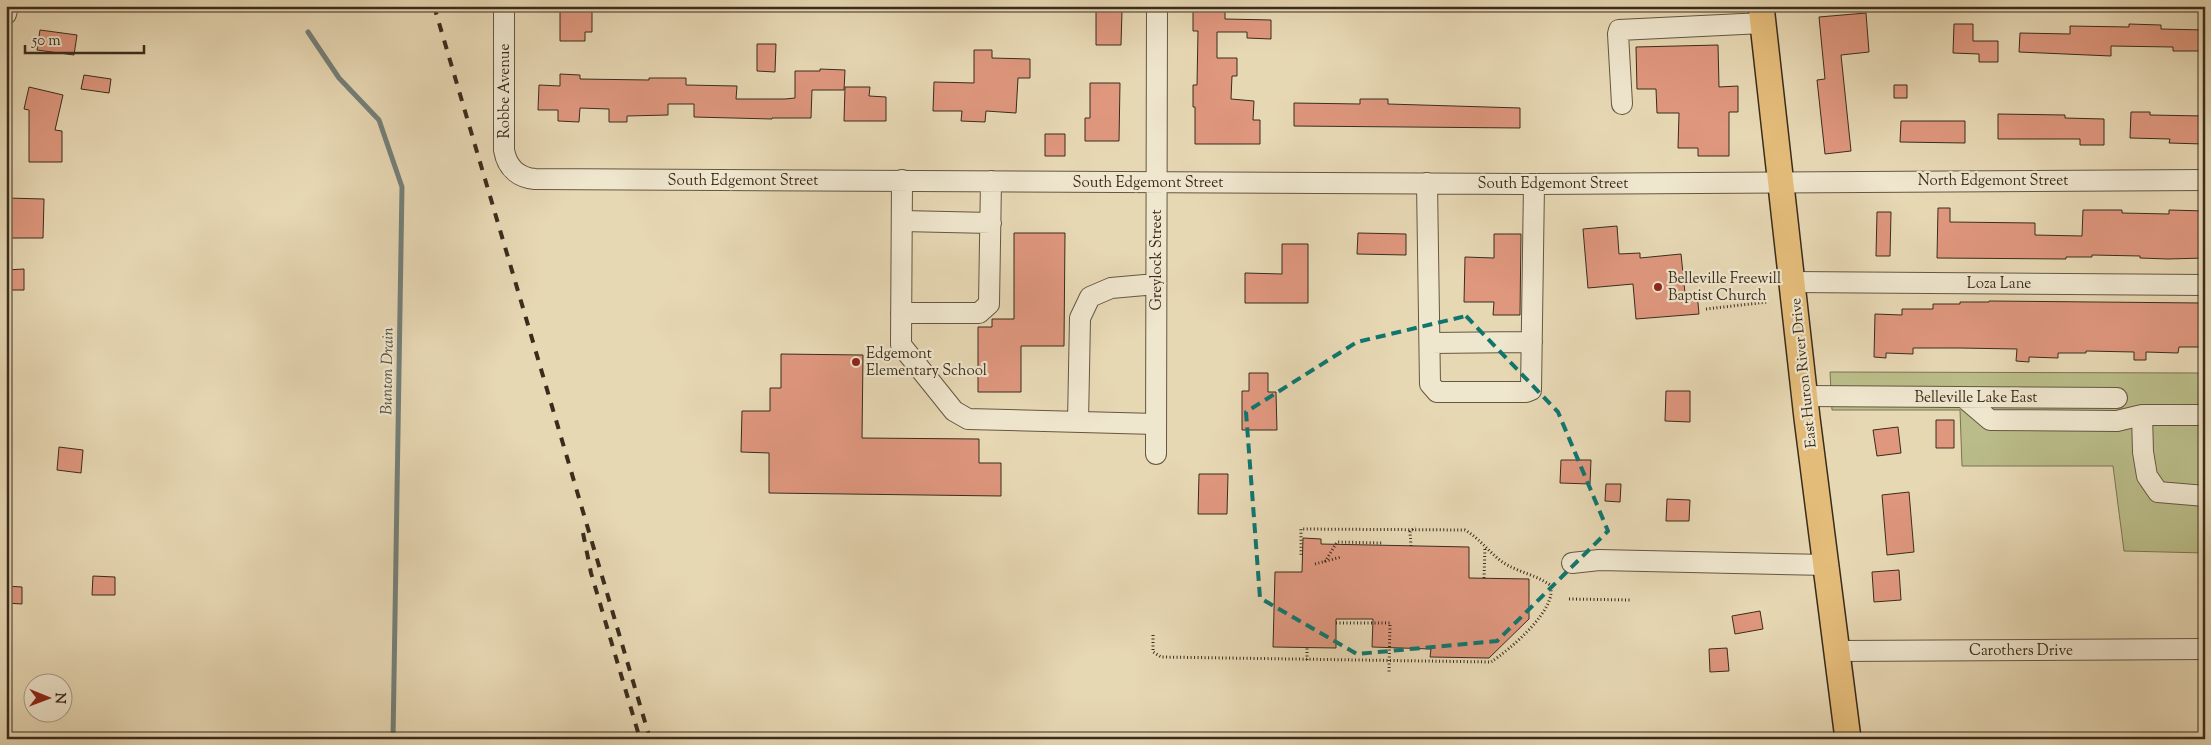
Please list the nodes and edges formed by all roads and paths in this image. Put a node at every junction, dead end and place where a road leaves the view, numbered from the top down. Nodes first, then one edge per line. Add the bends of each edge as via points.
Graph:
1 (8, 6) edge
2 (504, 6) edge
3 (1157, 6) edge
4 (6, 14) edge
5 (1762, 15) edge
6 (1622, 104) dead end
7 (515, 172) joint
8 (902, 180) junction
9 (2205, 180) edge
10 (991, 181) junction
11 (1157, 182) junction
12 (1782, 182) junction
13 (1427, 183) junction
14 (1534, 184) junction
15 (902, 221) junction
16 (990, 223) junction
17 (1792, 282) junction
18 (1156, 284) junction
19 (2205, 285) edge
20 (1768, 302) dead end
21 (1706, 309) dead end
22 (901, 313) junction
23 (1532, 342) junction
24 (1430, 343) junction
25 (1805, 396) junction
26 (1963, 397) junction
27 (2142, 415) junction
28 (2205, 415) edge
29 (1078, 422) junction
30 (1156, 424) junction
31 (1156, 454) dead end
32 (2205, 496) edge
33 (1414, 528) junction
34 (1382, 542) dead end
35 (1411, 546) dead end
36 (1485, 546) junction
37 (1301, 556) dead end
38 (1341, 557) dead end
39 (1325, 562) junction
40 (1572, 563) dead end
41 (1316, 564) dead end
42 (1827, 565) junction
43 (1484, 578) dead end
44 (1569, 599) dead end
45 (1631, 600) dead end
46 (1336, 623) dead end
47 (1153, 636) dead end
48 (1307, 648) dead end
49 (2205, 649) edge
50 (1838, 651) junction
51 (1307, 660) junction
52 (1389, 662) junction
53 (1389, 672) dead end
54 (1848, 739) edge

1 - 4 street
2 - 7 street, Robbe Avenue via 504,150 508,164
3 - 11 street, Greylock Street
5 - 6 street via 1619,30
5 - 12 main road, East Huron River Drive
7 - 8 street, South Edgemont Street via 534,179
8 - 10 street, South Edgemont Street
8 - 15 street
9 - 12 street, North Edgemont Street
10 - 11 street, South Edgemont Street
10 - 16 street
11 - 13 street, South Edgemont Street
11 - 18 street, Greylock Street
12 - 14 street, South Edgemont Street
12 - 17 main road, East Huron River Drive
13 - 14 street, South Edgemont Street
13 - 24 street
14 - 23 street
15 - 16 street
15 - 22 street
16 - 22 street via 989,304 979,313
17 - 19 street, Loza Lane
17 - 25 main road, East Huron River Drive
18 - 29 street via 1111,288 1090,296 1080,318
18 - 30 street, Greylock Street
20 - 21 path
22 - 29 street via 901,345 954,411 968,419
23 - 24 street
23 - 24 street via 1532,386 1526,392 1437,392 1430,384
25 - 26 street, Belleville Lake East
25 - 42 main road, East Huron River Drive
26 - 27 street, Belleville Lake East via 2117,398
26 - 27 street via 1990,420 2117,421
27 - 28 street
27 - 32 street via 2147,476 2158,492
29 - 30 street
30 - 31 street, Greylock Street
33 - 35 path via 1410,532
33 - 36 path via 1466,530
33 - 37 path via 1301,528
34 - 39 path via 1337,542
36 - 43 path
36 - 52 path via 1520,572 1550,585 1551,595 1545,609 1531,628 1491,662
38 - 39 path
39 - 41 path
40 - 42 street via 1599,560
42 - 50 main road, East Huron River Drive
44 - 45 path
46 - 52 path via 1390,623
47 - 51 path via 1153,652 1162,657
48 - 51 path
49 - 50 street, Carothers Drive
50 - 54 main road, East Huron River Drive
51 - 52 path
52 - 53 path

